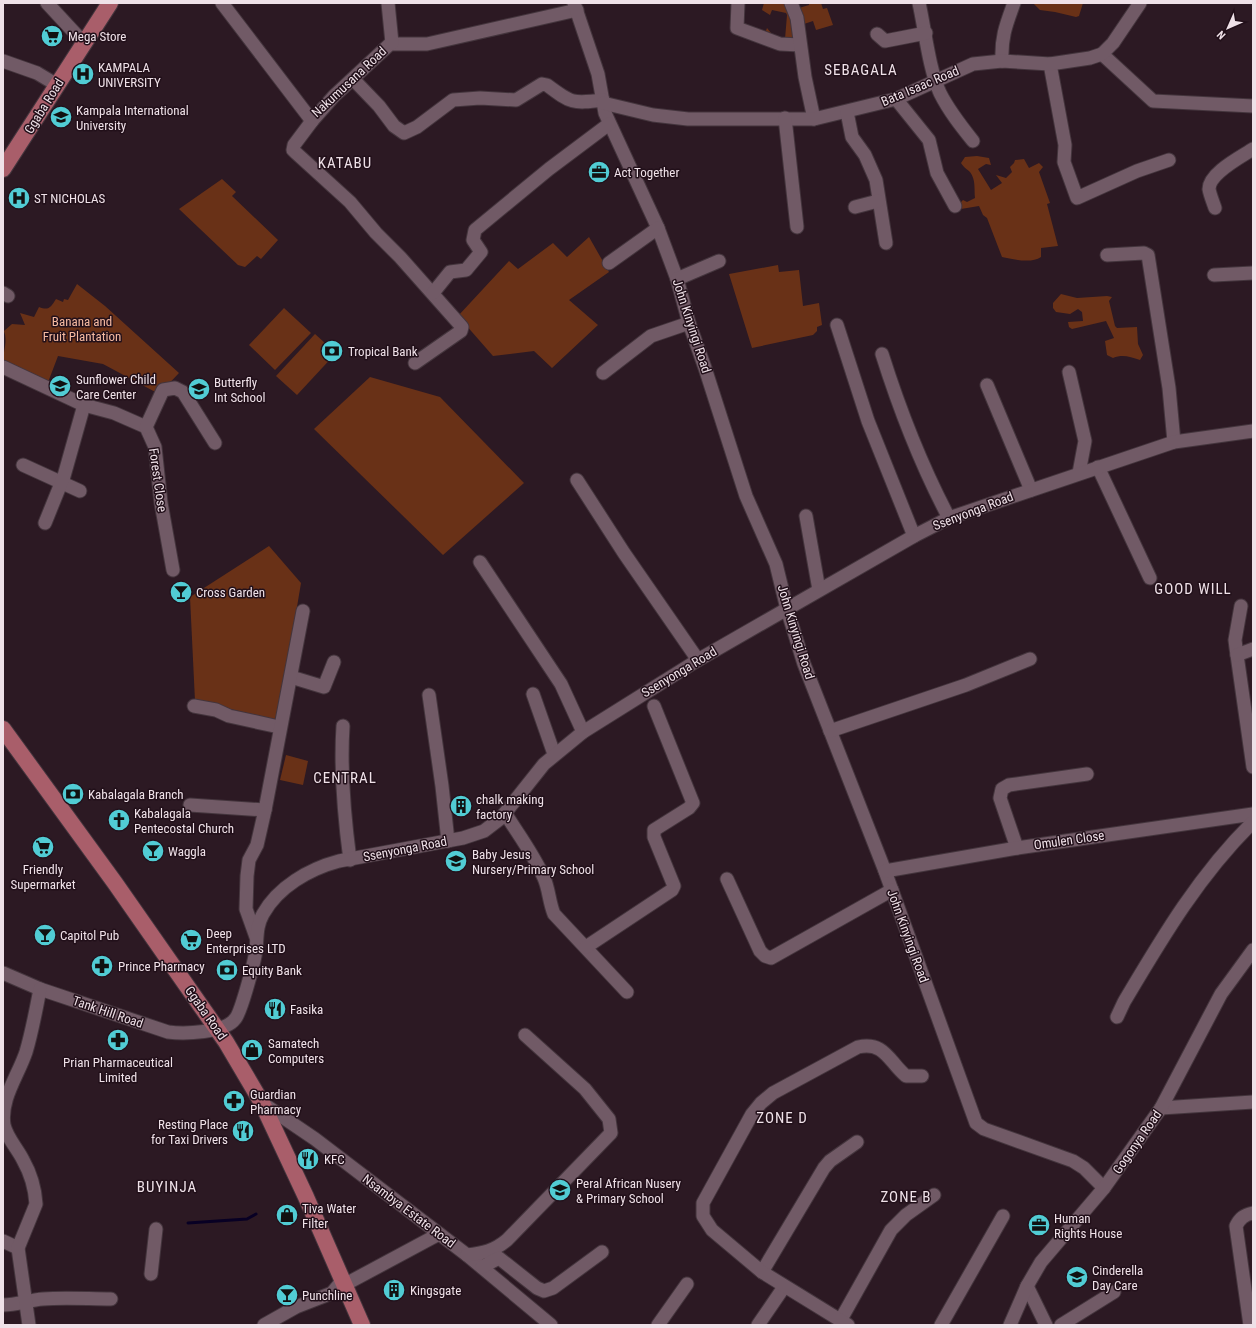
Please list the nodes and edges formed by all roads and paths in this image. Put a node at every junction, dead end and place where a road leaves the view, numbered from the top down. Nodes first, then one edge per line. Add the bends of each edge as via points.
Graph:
1 (47, 3) edge
2 (110, 3) edge
3 (222, 3) edge
4 (388, 3) edge
5 (738, 3) edge
6 (791, 3) edge
7 (919, 3) edge
8 (1014, 3) edge
9 (1140, 3) edge
10 (576, 6) edge
11 (926, 33) junction
12 (877, 34) dead end
13 (84, 42) junction
14 (392, 43) junction
15 (800, 45) junction
16 (1102, 54) junction
17 (3, 61) edge
18 (1002, 61) junction
19 (1050, 64) junction
20 (353, 79) junction
21 (935, 80) junction
22 (57, 85) junction
23 (896, 99) junction
24 (603, 102) junction
25 (1253, 106) edge
26 (847, 112) junction
27 (785, 118) junction
28 (814, 119) junction
29 (312, 121) junction
30 (609, 124) junction
31 (974, 141) dead end
32 (1253, 149) edge
33 (1169, 160) dead end
34 (3, 169) edge
35 (878, 201) junction
36 (955, 206) dead end
37 (855, 207) dead end
38 (1215, 208) dead end
39 (797, 227) dead end
40 (658, 228) junction
41 (886, 243) dead end
42 (1107, 255) dead end
43 (719, 261) dead end
44 (609, 263) dead end
45 (1253, 273) edge
46 (1214, 275) dead end
47 (677, 279) junction
48 (433, 293) junction
49 (689, 323) junction
50 (837, 325) dead end
51 (882, 354) dead end
52 (416, 363) dead end
53 (3, 367) edge
54 (1069, 372) dead end
55 (604, 373) dead end
56 (987, 385) dead end
57 (84, 405) junction
58 (146, 427) junction
59 (1253, 431) edge
60 (1174, 442) junction
61 (216, 443) dead end
62 (23, 465) dead end
63 (1098, 467) junction
64 (1079, 473) junction
65 (578, 480) dead end
66 (62, 482) junction
67 (1031, 490) junction
68 (80, 491) dead end
69 (806, 516) dead end
70 (949, 518) junction
71 (45, 523) dead end
72 (914, 536) junction
73 (480, 562) dead end
74 (173, 570) dead end
75 (1150, 578) dead end
76 (819, 590) junction
77 (1241, 606) dead end
78 (787, 609) junction
79 (303, 612) dead end
80 (1253, 649) edge
81 (1237, 655) junction
82 (1030, 659) dead end
83 (698, 660) junction
84 (334, 662) dead end
85 (292, 677) junction
86 (429, 694) dead end
87 (533, 694) dead end
88 (651, 700) junction
89 (194, 706) dead end
90 (343, 726) dead end
91 (279, 727) junction
92 (3, 729) edge
93 (830, 731) junction
94 (583, 732) junction
95 (554, 754) junction
96 (1253, 767) edge
97 (1087, 774) dead end
98 (190, 805) dead end
99 (264, 810) junction
100 (505, 813) junction
101 (1253, 814) edge
102 (1253, 822) edge
103 (448, 841) junction
104 (1017, 848) junction
105 (350, 860) junction
106 (885, 871) junction
107 (727, 879) dead end
108 (892, 890) junction
109 (256, 937) junction
110 (586, 948) junction
111 (1253, 950) edge
112 (3, 973) edge
113 (40, 989) junction
114 (627, 992) dead end
115 (1117, 1017) dead end
116 (217, 1028) junction
117 (525, 1035) dead end
118 (922, 1076) dead end
119 (1253, 1102) edge
120 (262, 1103) junction
121 (1161, 1108) junction
122 (857, 1142) dead end
123 (1104, 1188) junction
124 (934, 1195) dead end
125 (1253, 1213) edge
126 (1003, 1216) dead end
127 (156, 1229) dead end
128 (439, 1234) junction
129 (3, 1242) edge
130 (18, 1248) junction
131 (602, 1252) dead end
132 (467, 1255) junction
133 (482, 1267) junction
134 (762, 1272) junction
135 (151, 1274) dead end
136 (343, 1283) junction
137 (687, 1284) dead end
138 (1027, 1286) junction
139 (784, 1287) junction
140 (1114, 1292) dead end
141 (111, 1299) dead end
142 (26, 1301) junction
143 (3, 1305) edge
144 (844, 1323) edge
145 (29, 1325) edge
146 (264, 1325) edge
147 (362, 1325) edge
148 (551, 1325) edge
149 (658, 1325) edge
150 (758, 1325) edge
151 (941, 1325) edge
152 (1010, 1325) edge
153 (1046, 1325) edge
154 (1061, 1325) edge
155 (1250, 1325) edge

1 - 13 street
2 - 13 main road, Ggaba Road
3 - 29 street, Nakumusana Road
4 - 14 street
5 - 15 street via 737,28 780,44
6 - 15 street via 797,18
7 - 11 street
8 - 18 street via 1003,30
9 - 16 street via 1113,43
10 - 14 street, Nakumusana Road via 427,44
10 - 24 street, John Kinyingi Road via 598,74
11 - 12 street via 885,41
11 - 21 street
13 - 22 main road, Ggaba Road
14 - 20 street, Nakumusana Road
15 - 28 street
16 - 19 street, Bata Isaac Road
16 - 25 street via 1153,101
17 - 22 street via 37,73
18 - 19 street, Bata Isaac Road
18 - 21 street, Bata Isaac Road via 973,64
19 - 33 street via 1065,145 1064,162 1077,198 1136,171
20 - 24 street via 394,126 404,133 417,127 453,100 516,100 542,84 572,102
20 - 29 street, Nakumusana Road
21 - 23 street, Bata Isaac Road
21 - 31 street via 940,94 957,122
22 - 34 main road, Ggaba Road
23 - 26 street, Bata Isaac Road
23 - 36 street via 930,140 937,173
24 - 27 street, Bata Isaac Road via 653,115 688,119
24 - 30 street, John Kinyingi Road
26 - 28 street, Bata Isaac Road
26 - 35 street via 852,136 865,155 876,180
27 - 28 street, Bata Isaac Road
27 - 39 street
29 - 48 street via 294,145 294,152 350,202
30 - 40 street, John Kinyingi Road
30 - 48 street via 475,230 473,240 481,252 466,270 450,272
32 - 38 street via 1228,164 1211,184 1209,188
35 - 37 street
35 - 41 street
40 - 44 street
40 - 47 street, John Kinyingi Road
42 - 60 street via 1148,255 1169,388
43 - 47 street
45 - 46 street
47 - 49 street, John Kinyingi Road
48 - 52 street via 462,329
49 - 55 street via 651,336
49 - 78 street, John Kinyingi Road via 746,496 776,564
50 - 72 street via 868,421
51 - 70 street via 918,455
53 - 57 street
54 - 64 street via 1085,441
56 - 67 street
57 - 58 street via 114,413
57 - 66 street
58 - 61 street via 163,390 175,388 183,392
58 - 74 street, Forest Close via 155,447 161,503
59 - 60 street, Ssenyonga Road
60 - 63 street, Ssenyonga Road
62 - 66 street
63 - 64 street, Ssenyonga Road
63 - 75 street
64 - 67 street, Ssenyonga Road
65 - 83 street via 624,553
66 - 68 street
66 - 71 street
67 - 70 street, Ssenyonga Road
69 - 76 street
70 - 72 street, Ssenyonga Road
72 - 76 street, Ssenyonga Road
73 - 94 street via 554,673
76 - 78 street, Ssenyonga Road
77 - 81 street via 1235,640
78 - 83 street, Ssenyonga Road
78 - 93 street, John Kinyingi Road via 804,664
79 - 85 street
80 - 81 street
81 - 96 street
82 - 93 street via 966,685
83 - 88 street, Ssenyonga Road
84 - 85 street via 324,687
85 - 91 street
86 - 103 street
87 - 95 street
88 - 94 street, Ssenyonga Road
88 - 110 street via 693,803 654,830 654,837 674,886 672,890
89 - 91 street
90 - 105 street via 341,759
91 - 99 street
92 - 116 main road, Ggaba Road
93 - 106 street, John Kinyingi Road
94 - 95 street, Ssenyonga Road
95 - 100 street, Ssenyonga Road
97 - 104 street via 1009,785 1002,790 1000,798
98 - 99 street
99 - 109 street via 257,845 249,860 247,876 246,909
100 - 103 street, Ssenyonga Road via 484,831
100 - 110 street via 539,866 554,914
101 - 104 street, Omulen Close
102 - 115 street via 1189,897
103 - 105 street, Ssenyonga Road
104 - 106 street, Omulen Close
105 - 109 street, Ssenyonga Road via 320,867 289,886 263,914
106 - 108 street, John Kinyingi Road
107 - 108 street via 760,951 771,958
108 - 123 street, John Kinyingi Road via 976,1123 984,1129 1073,1161
109 - 116 street, Ssenyonga Road via 256,955 237,1016 231,1023
110 - 114 street
111 - 121 street, Gogonya Road via 1221,994
112 - 113 street, Tank Hill Road
113 - 116 street, Tank Hill Road via 168,1032 190,1033
113 - 130 street via 26,1052 7,1097 4,1115 7,1135 24,1160 36,1196 36,1204
116 - 120 main road, Ggaba Road
117 - 132 street via 585,1089 609,1119 611,1133 501,1245 495,1250
118 - 134 street via 906,1076 886,1054 876,1047 866,1045 773,1093 752,1114 703,1203 703,1216 712,1230
119 - 121 street
120 - 128 street, Nsambya Estate Road via 315,1139
120 - 136 main road, Ggaba Road
121 - 123 street, Gogonya Road
122 - 134 street via 824,1168
123 - 138 street, Gogonya Road via 1054,1245
124 - 144 street via 906,1215 891,1230
125 - 155 street via 1245,1215 1236,1226
126 - 151 street
127 - 135 street
128 - 132 street, Nsambya Estate Road
128 - 136 street
129 - 130 street
130 - 142 street
131 - 133 street via 553,1288 544,1291 499,1258
132 - 133 street, Nsambya Estate Road
133 - 148 street, Nsambya Estate Road
134 - 139 street
136 - 146 street via 332,1293 296,1307
136 - 147 main road, Ggaba Road
137 - 149 street
138 - 152 street, Gogonya Road
138 - 153 street
139 - 144 street
139 - 150 street
140 - 154 street
141 - 142 street
142 - 143 street
142 - 145 street

